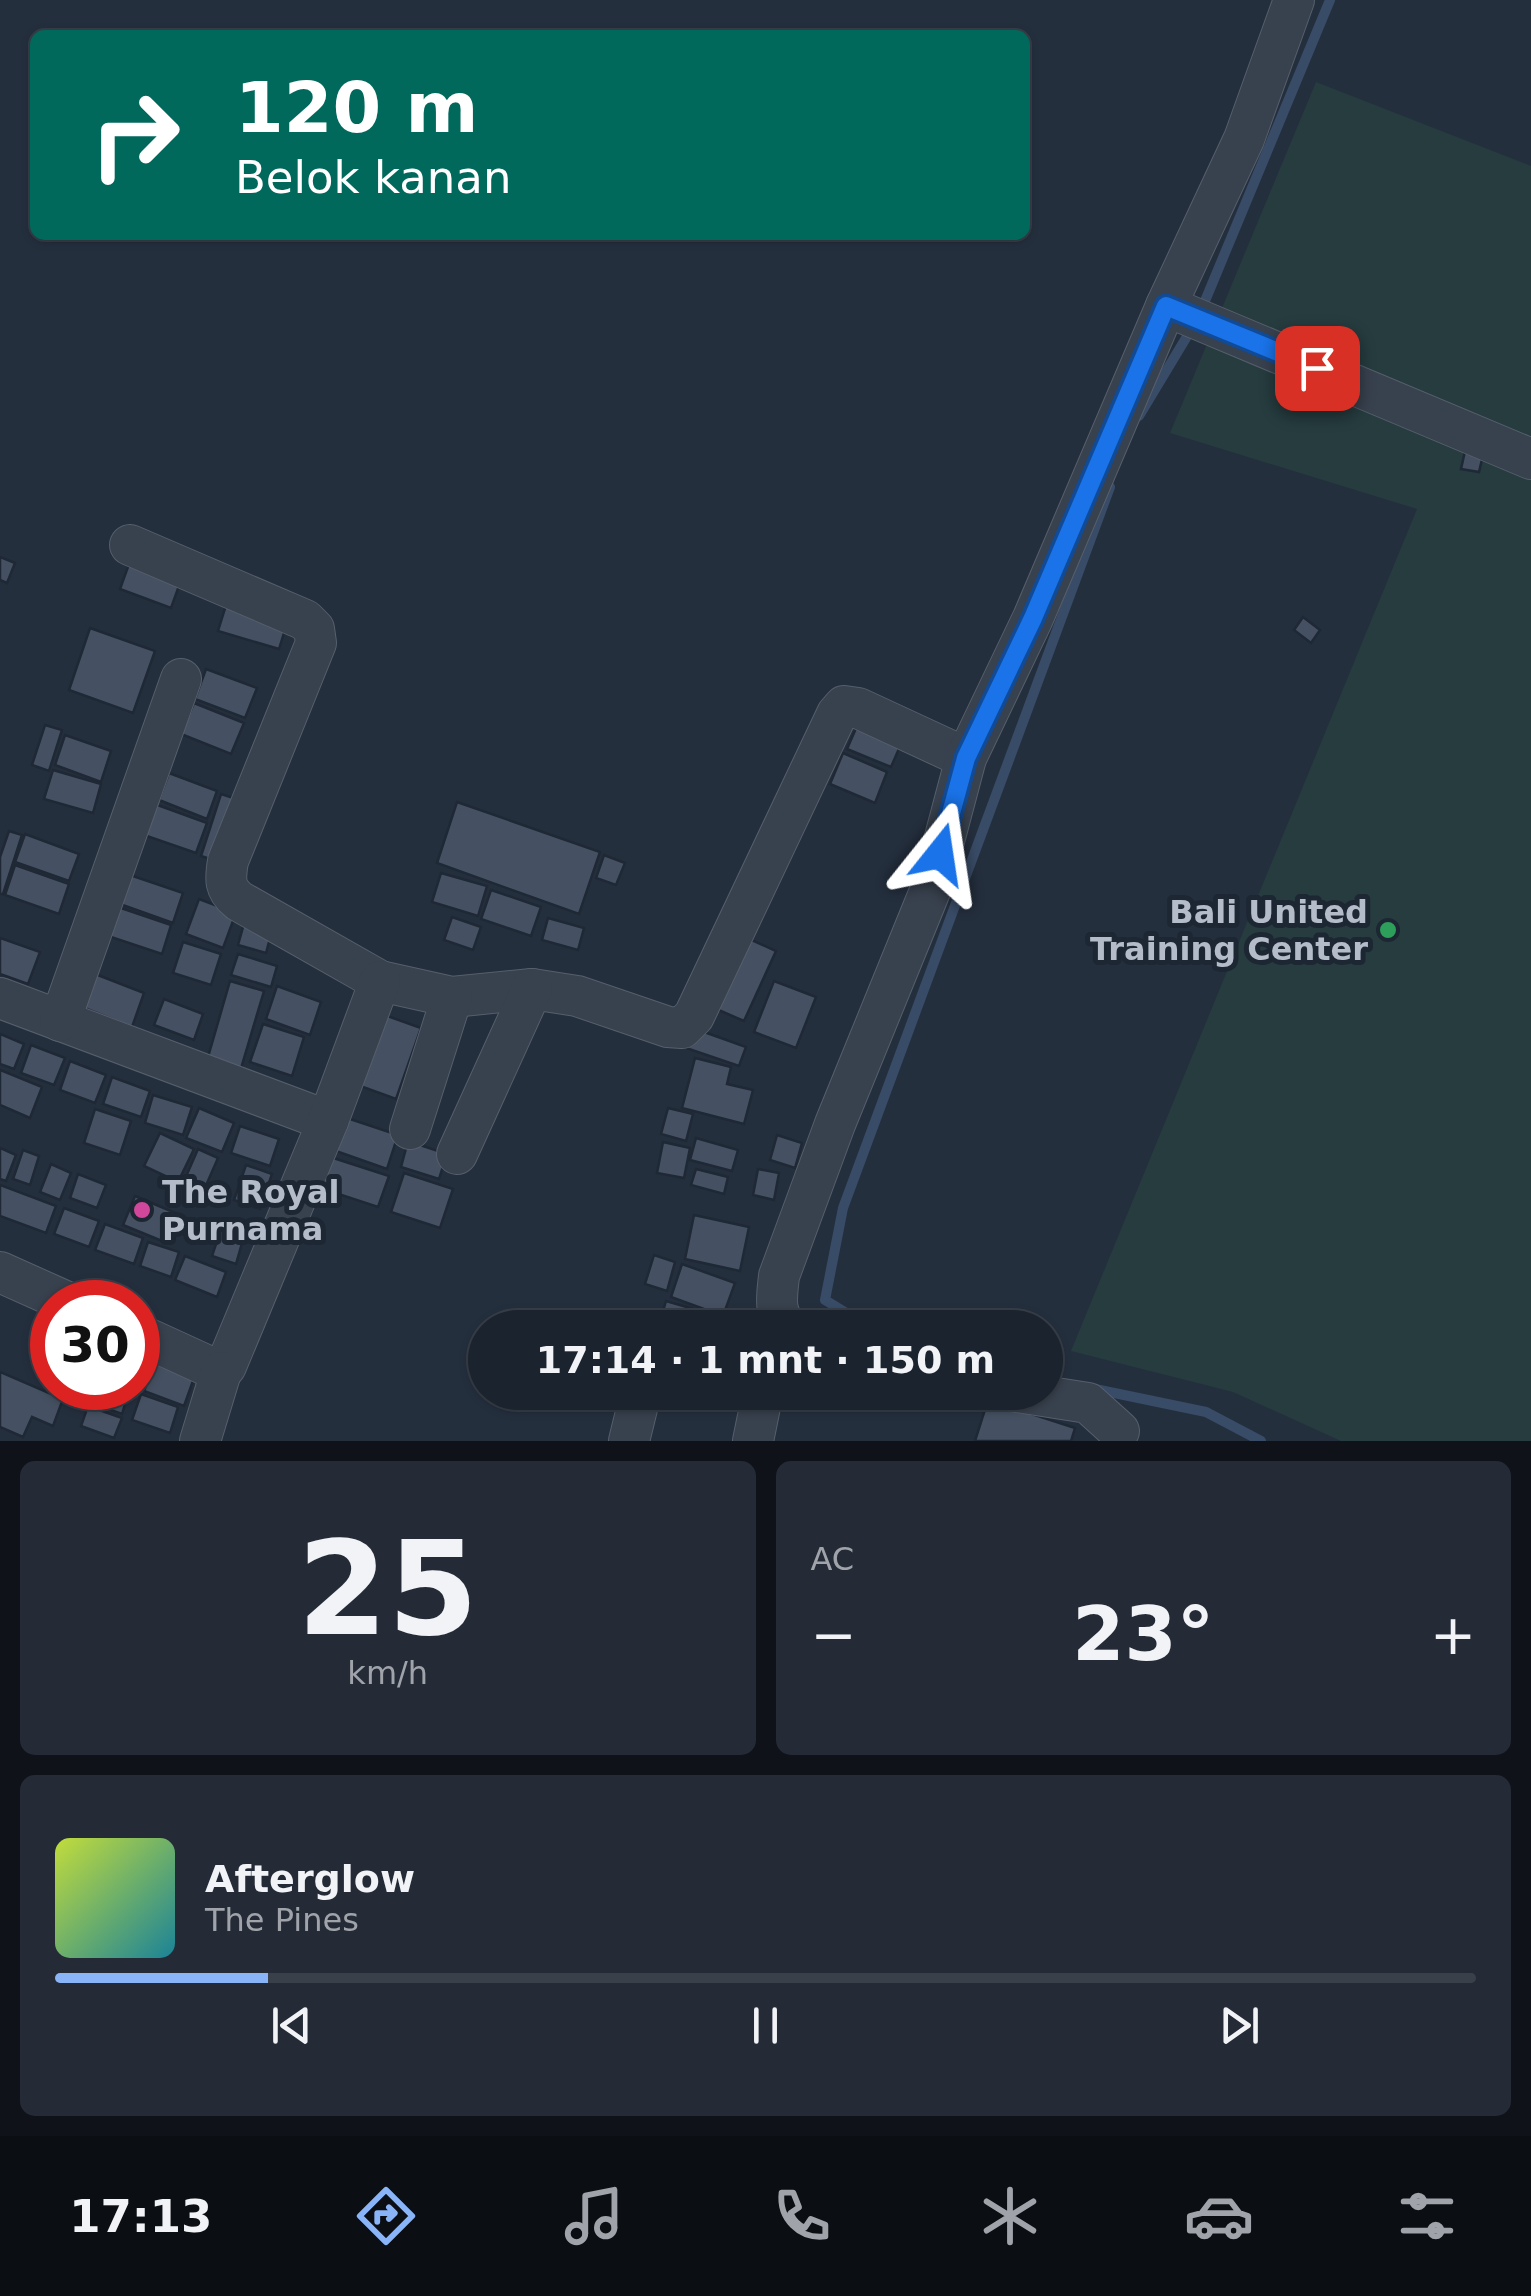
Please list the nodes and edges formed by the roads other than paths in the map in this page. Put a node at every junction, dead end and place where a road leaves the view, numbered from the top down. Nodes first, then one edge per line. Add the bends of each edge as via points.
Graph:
1 (1294, 0) edge
2 (1186, 314) junction
3 (1531, 459) edge
4 (130, 545) dead end
5 (180, 679) dead end
6 (966, 758) junction
7 (380, 981) junction
8 (532, 989) junction
9 (452, 997) junction
10 (0, 998) edge
11 (60, 1021) junction
12 (328, 1122) junction
13 (410, 1129) dead end
14 (457, 1154) dead end
15 (0, 1272) edge
16 (30, 1285) edge
17 (778, 1310) edge
18 (160, 1344) edge
19 (221, 1372) junction
20 (1063, 1399) edge
21 (636, 1410) edge
22 (759, 1410) edge
23 (1119, 1431) dead end
24 (200, 1441) edge
25 (630, 1441) edge
26 (752, 1441) edge

1 - 2 street
2 - 3 street
2 - 6 street
4 - 7 street via 314,629 316,643 225,879 239,901
5 - 11 street
6 - 8 street via 844,706 689,1024 676,1029 577,996
6 - 17 street via 932,886 779,1276
7 - 9 street
7 - 12 street
8 - 9 street
8 - 14 street
9 - 13 street
10 - 11 street
11 - 12 street
12 - 19 street
15 - 16 street
18 - 19 street
19 - 24 street
20 - 23 street via 1088,1403
21 - 25 street
22 - 26 street

